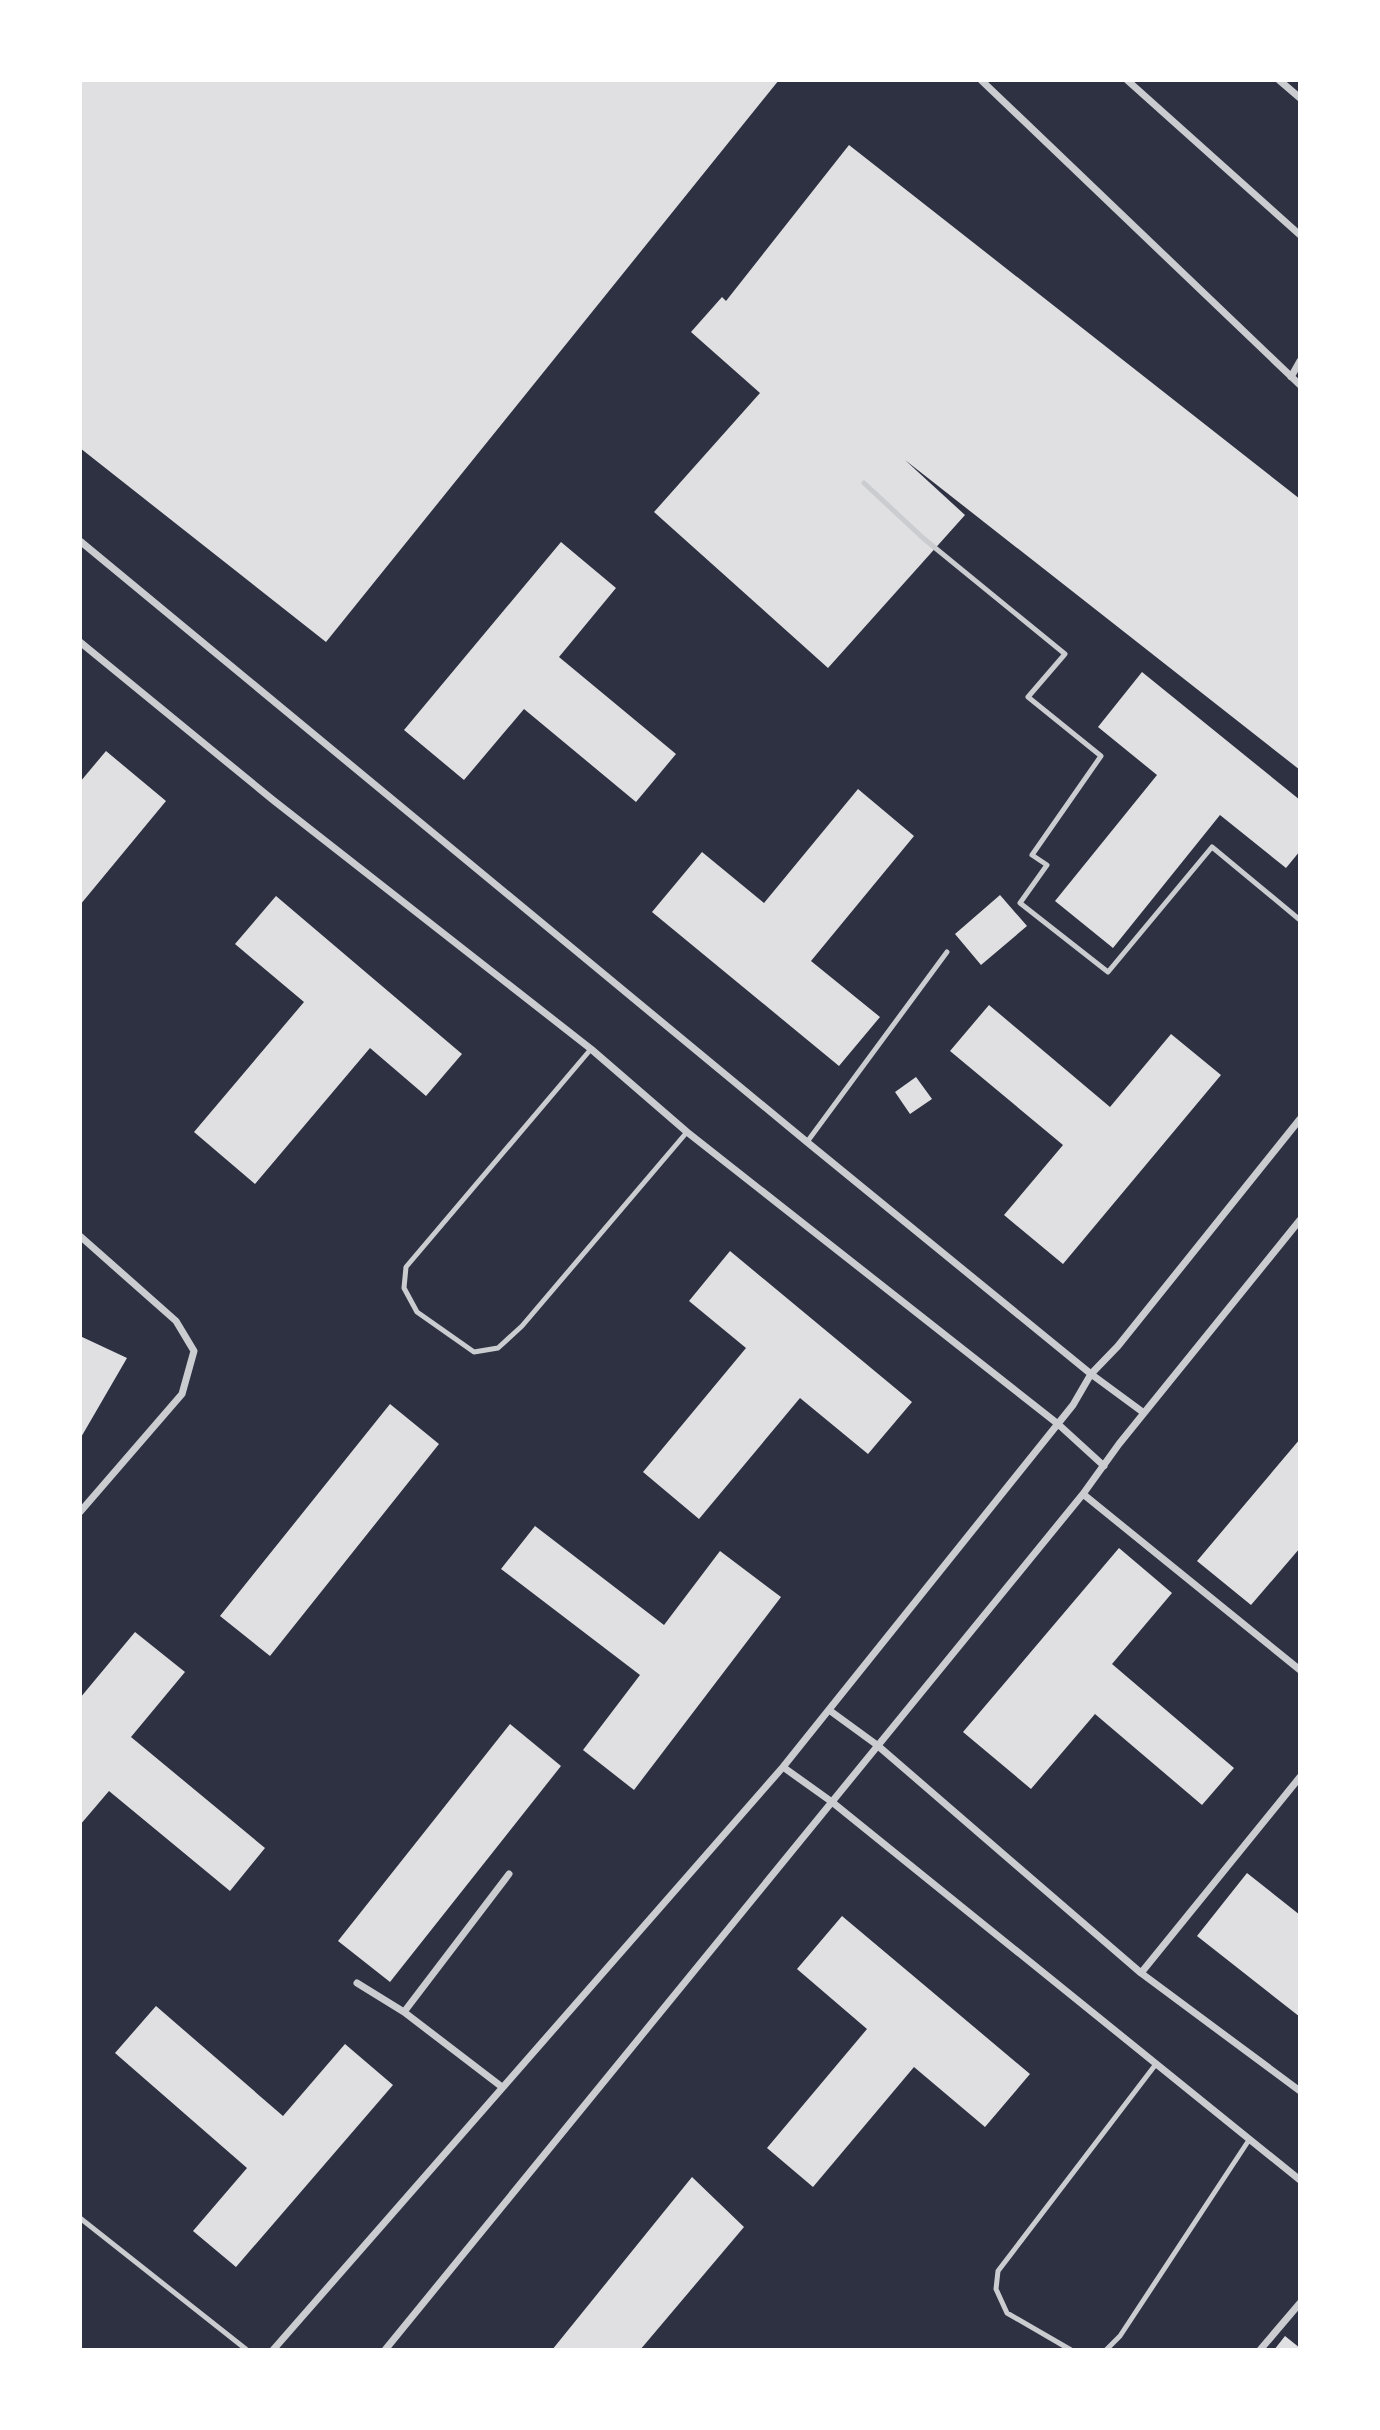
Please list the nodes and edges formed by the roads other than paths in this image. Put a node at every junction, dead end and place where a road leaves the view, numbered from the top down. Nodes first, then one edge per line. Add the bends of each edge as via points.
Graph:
1 (981, 80) edge
2 (1128, 80) edge
3 (1279, 80) edge
4 (1300, 98) edge
5 (1300, 235) edge
6 (1300, 361) edge
7 (1291, 377) junction
8 (1300, 385) edge
9 (864, 483) dead end
10 (80, 541) edge
11 (80, 642) edge
12 (1300, 920) edge
13 (947, 952) dead end
14 (591, 1049) junction
15 (1300, 1119) edge
16 (687, 1132) junction
17 (807, 1142) junction
18 (1300, 1220) edge
19 (80, 1236) edge
20 (1091, 1374) junction
21 (1144, 1413) junction
22 (1058, 1424) junction
23 (1104, 1466) junction
24 (1083, 1494) junction
25 (80, 1512) edge
26 (1300, 1670) edge
27 (829, 1710) junction
28 (877, 1745) junction
29 (783, 1767) junction
30 (1300, 1777) edge
31 (832, 1802) junction
32 (509, 1874) dead end
33 (1141, 1973) junction
34 (357, 1983) dead end
35 (404, 2012) junction
36 (1156, 2064) junction
37 (502, 2087) junction
38 (1300, 2091) edge
39 (1249, 2140) junction
40 (1300, 2180) edge
41 (80, 2218) edge
42 (1300, 2303) edge
43 (247, 2350) edge
44 (273, 2350) edge
45 (385, 2350) edge
46 (1071, 2350) edge
47 (1106, 2350) edge
48 (1260, 2350) edge

1 - 7 street
2 - 5 street
3 - 4 street
6 - 7 street
7 - 8 street
9 - 12 lane via 923,538 1065,654 1028,697 1101,756 1032,855 1047,865 1020,903 1108,972 1212,847
10 - 17 street
11 - 14 street
13 - 17 lane
14 - 16 street
14 - 16 lane via 406,1267 404,1288 417,1312 474,1352 498,1348 522,1326
15 - 20 street
16 - 22 street
17 - 20 street
18 - 21 street
19 - 25 street via 176,1321 194,1351 181,1394
20 - 21 street
20 - 22 street
21 - 23 street
22 - 23 street
22 - 27 street
23 - 24 street
24 - 26 street
24 - 28 street
27 - 28 street
27 - 29 street
28 - 31 street
28 - 33 street
29 - 31 street
29 - 37 street
30 - 33 street
31 - 36 street
31 - 45 street
32 - 35 street
33 - 38 street
34 - 35 street
35 - 37 street
36 - 39 street
36 - 46 lane via 998,2271 996,2289 1007,2313
37 - 44 street
39 - 40 street
39 - 47 lane via 1120,2336
41 - 43 lane
42 - 48 street

